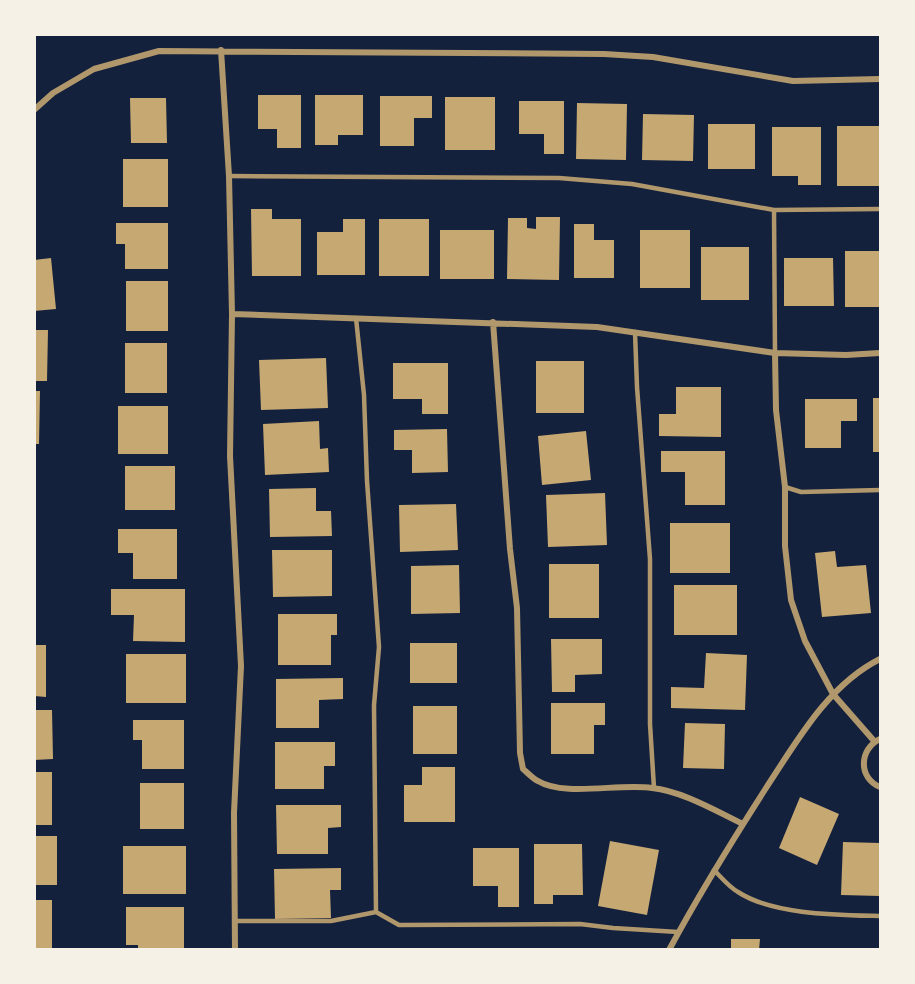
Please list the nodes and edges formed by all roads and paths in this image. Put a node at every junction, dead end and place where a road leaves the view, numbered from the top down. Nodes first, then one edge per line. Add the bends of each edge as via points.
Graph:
1 (221, 50) junction
2 (880, 79) edge
3 (34, 110) edge
4 (229, 176) junction
5 (880, 209) edge
6 (774, 210) junction
7 (232, 314) junction
8 (356, 318) junction
9 (493, 322) junction
10 (635, 332) junction
11 (775, 353) junction
12 (880, 353) edge
13 (785, 487) junction
14 (880, 490) edge
15 (880, 659) edge
16 (833, 694) junction
17 (878, 740) edge
18 (880, 787) edge
19 (654, 788) junction
20 (743, 824) junction
21 (714, 870) junction
22 (376, 912) junction
23 (880, 915) edge
24 (235, 921) junction
25 (678, 932) junction
26 (235, 950) edge
27 (669, 950) edge

1 - 2 street via 604,54 653,57 793,81
1 - 3 street via 159,51 94,69 53,93
1 - 4 street
4 - 6 lane via 559,178 632,184
4 - 7 street
5 - 6 lane
6 - 11 lane
7 - 8 street
7 - 24 street via 231,456 241,666 234,813
8 - 9 street
8 - 22 lane via 379,647 374,705
9 - 10 street
9 - 19 street via 517,608 523,769 539,782 567,790
10 - 11 street
10 - 19 lane via 650,559
11 - 12 street
11 - 13 street via 776,410
13 - 14 lane via 801,492
13 - 16 street via 785,546 791,600 805,640
15 - 16 street
16 - 17 street
16 - 20 street
17 - 18 street via 864,755 863,764 869,780
19 - 20 street via 695,801
20 - 21 street
21 - 23 lane via 737,892 754,901 796,911
21 - 25 street
22 - 24 lane via 331,921
22 - 25 lane via 399,925 580,924
24 - 26 street
25 - 27 street

